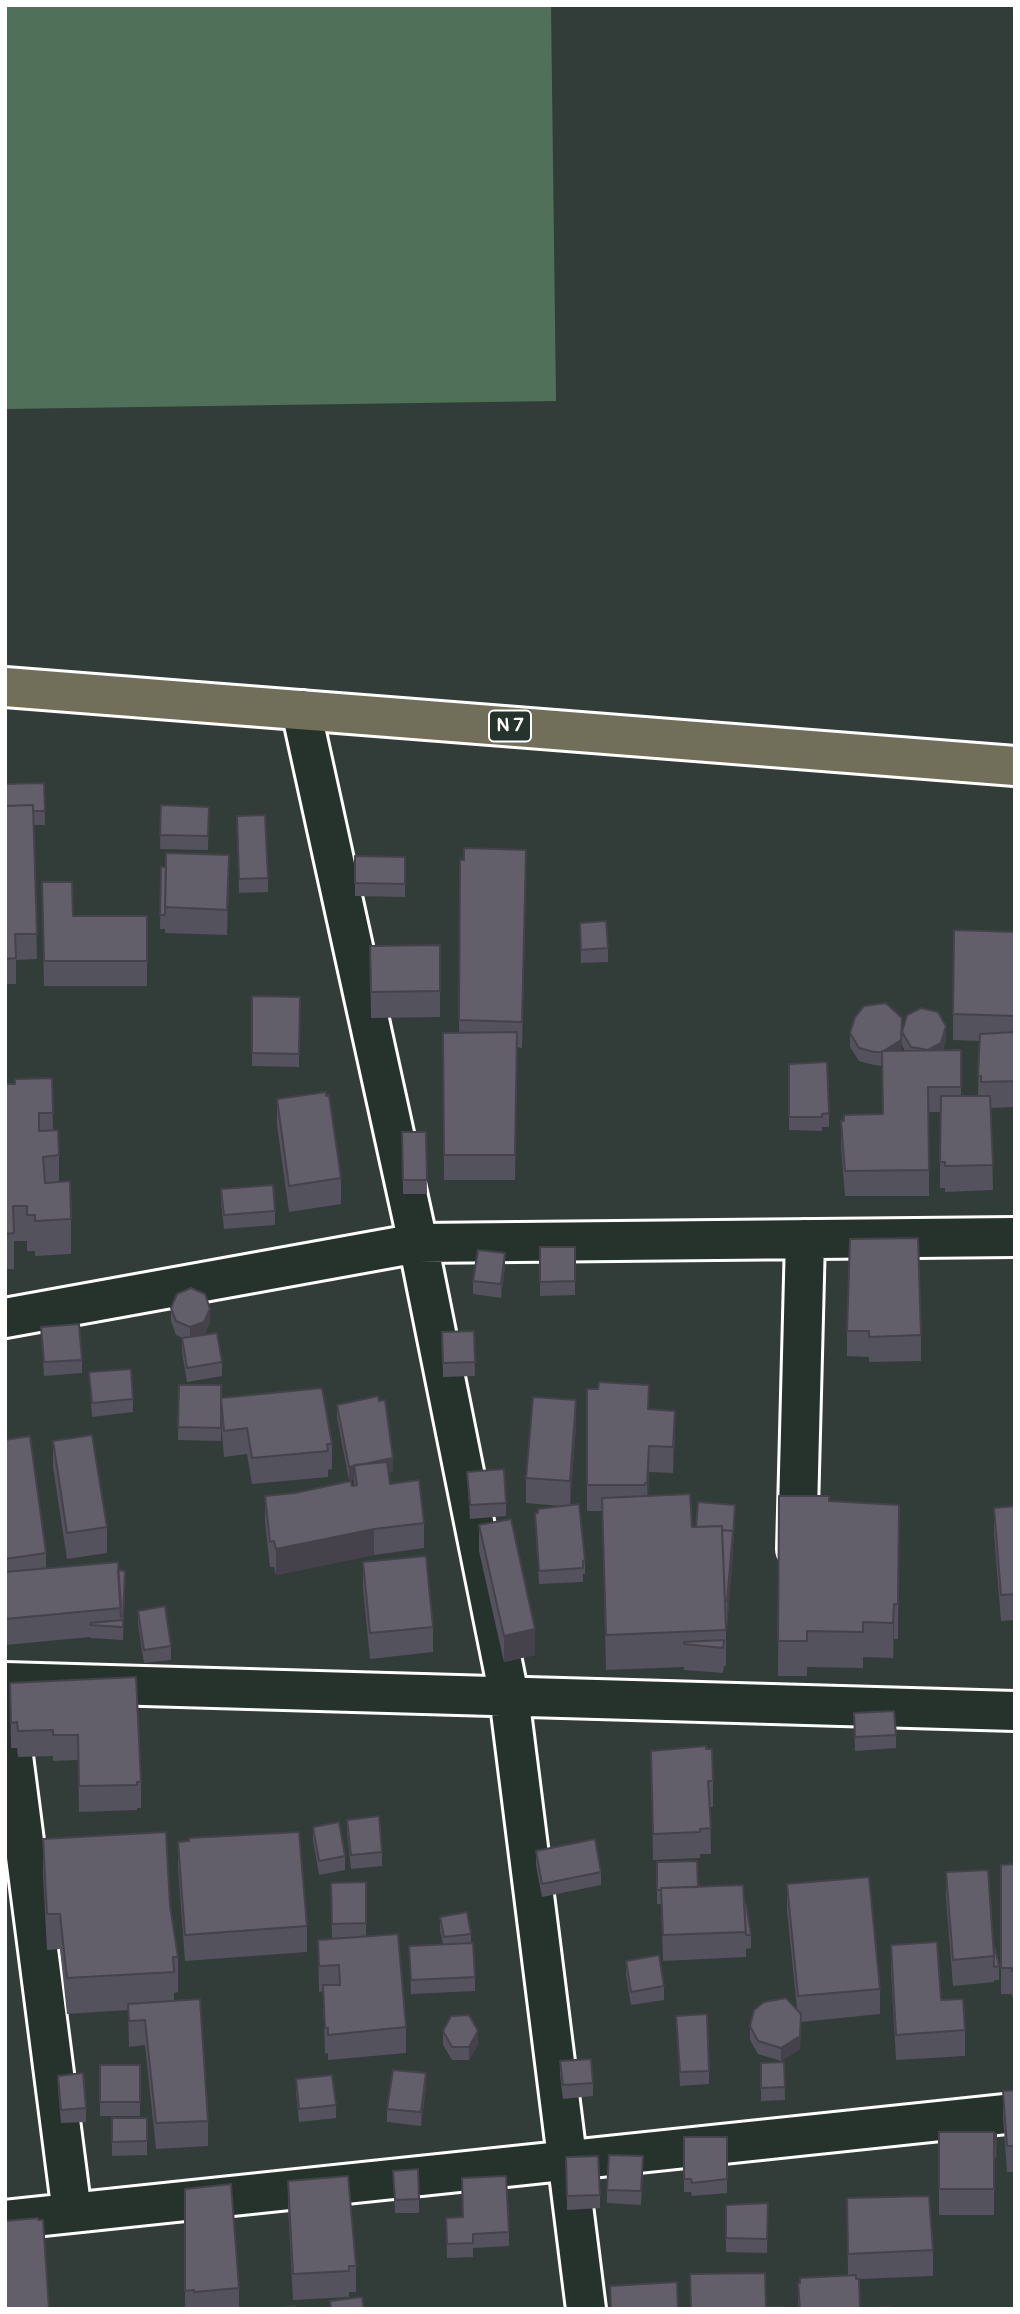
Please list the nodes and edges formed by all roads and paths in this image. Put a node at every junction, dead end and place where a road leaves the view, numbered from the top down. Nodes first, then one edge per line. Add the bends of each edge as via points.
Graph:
1 (5, 687) edge
2 (301, 710) junction
3 (1015, 766) edge
4 (1015, 1237) edge
5 (805, 1239) junction
6 (418, 1243) junction
7 (5, 1318) edge
8 (796, 1582) edge
9 (794, 1664) edge
10 (5, 1682) edge
11 (5, 1694) edge
12 (509, 1696) junction
13 (793, 1705) junction
14 (1015, 1711) edge
15 (1015, 2113) edge
16 (567, 2160) junction
17 (72, 2213) junction
18 (5, 2220) edge
19 (586, 2309) edge

1 - 2 highway, N 7
2 - 3 highway, N 7
2 - 6 street
4 - 5 street
5 - 6 street
5 - 8 street
6 - 7 street
6 - 12 street
9 - 13 street
10 - 12 street
11 - 17 street
12 - 13 street
12 - 16 street
13 - 14 street
15 - 16 street
16 - 17 street
16 - 19 street
17 - 18 street

